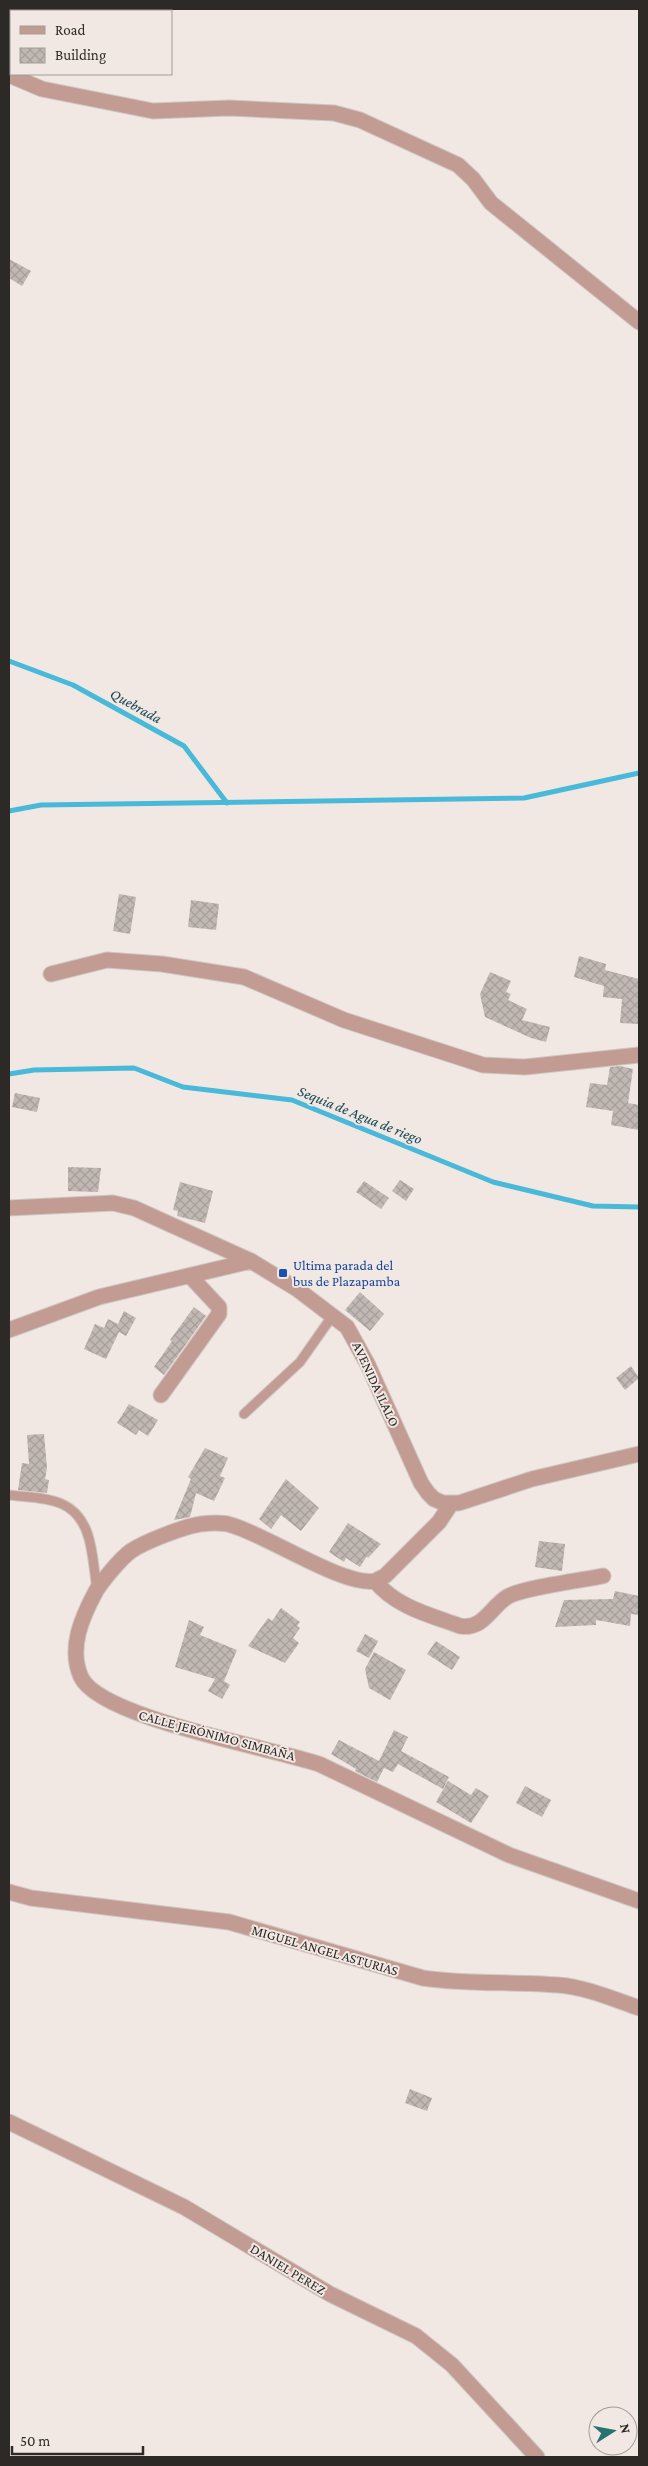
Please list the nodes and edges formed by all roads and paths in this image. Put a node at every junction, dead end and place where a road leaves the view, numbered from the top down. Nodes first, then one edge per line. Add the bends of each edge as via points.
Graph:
1 (9, 75) edge
2 (639, 322) edge
3 (51, 974) dead end
4 (639, 1055) edge
5 (9, 1208) edge
6 (251, 1261) junction
7 (190, 1276) junction
8 (333, 1315) junction
9 (9, 1330) edge
10 (162, 1395) dead end
11 (244, 1414) dead end
12 (639, 1454) edge
13 (9, 1495) edge
14 (450, 1504) junction
15 (603, 1576) dead end
16 (375, 1581) junction
17 (97, 1589) junction
18 (9, 1892) edge
19 (639, 1901) edge
20 (639, 2008) edge
21 (9, 2122) edge
22 (537, 2457) edge

1 - 2 street via 42,89 153,111 229,108 334,113 360,120 458,165 491,204
3 - 4 street via 107,960 162,964 244,978 344,1020 483,1065 525,1067
5 - 6 street, AVENIDA ILALO via 120,1204
6 - 7 street
6 - 8 street, AVENIDA ILALO
7 - 9 street via 99,1297
7 - 10 street via 219,1307 219,1314
8 - 11 lane via 300,1362
8 - 14 street, AVENIDA ILALO via 355,1338 428,1493
12 - 14 street via 559,1472
13 - 17 lane via 62,1504 76,1513 88,1531
14 - 16 street via 439,1522 385,1576
15 - 16 street via 508,1596 478,1624 469,1628 400,1602 385,1593
16 - 17 street, CALLE JERÓNIMO SIMBAÑA via 334,1572 231,1525 201,1524 130,1551
17 - 19 street, CALLE JERÓNIMO SIMBAÑA via 79,1627 75,1646 81,1677 90,1689 109,1702 150,1719 319,1764 509,1855
18 - 20 street, MIGUEL ANGEL ASTURIAS via 31,1898 229,1922 423,1978 446,1982 559,1985 587,1990
21 - 22 street, DANIEL PEREZ via 184,2207 330,2294 416,2336 452,2365

